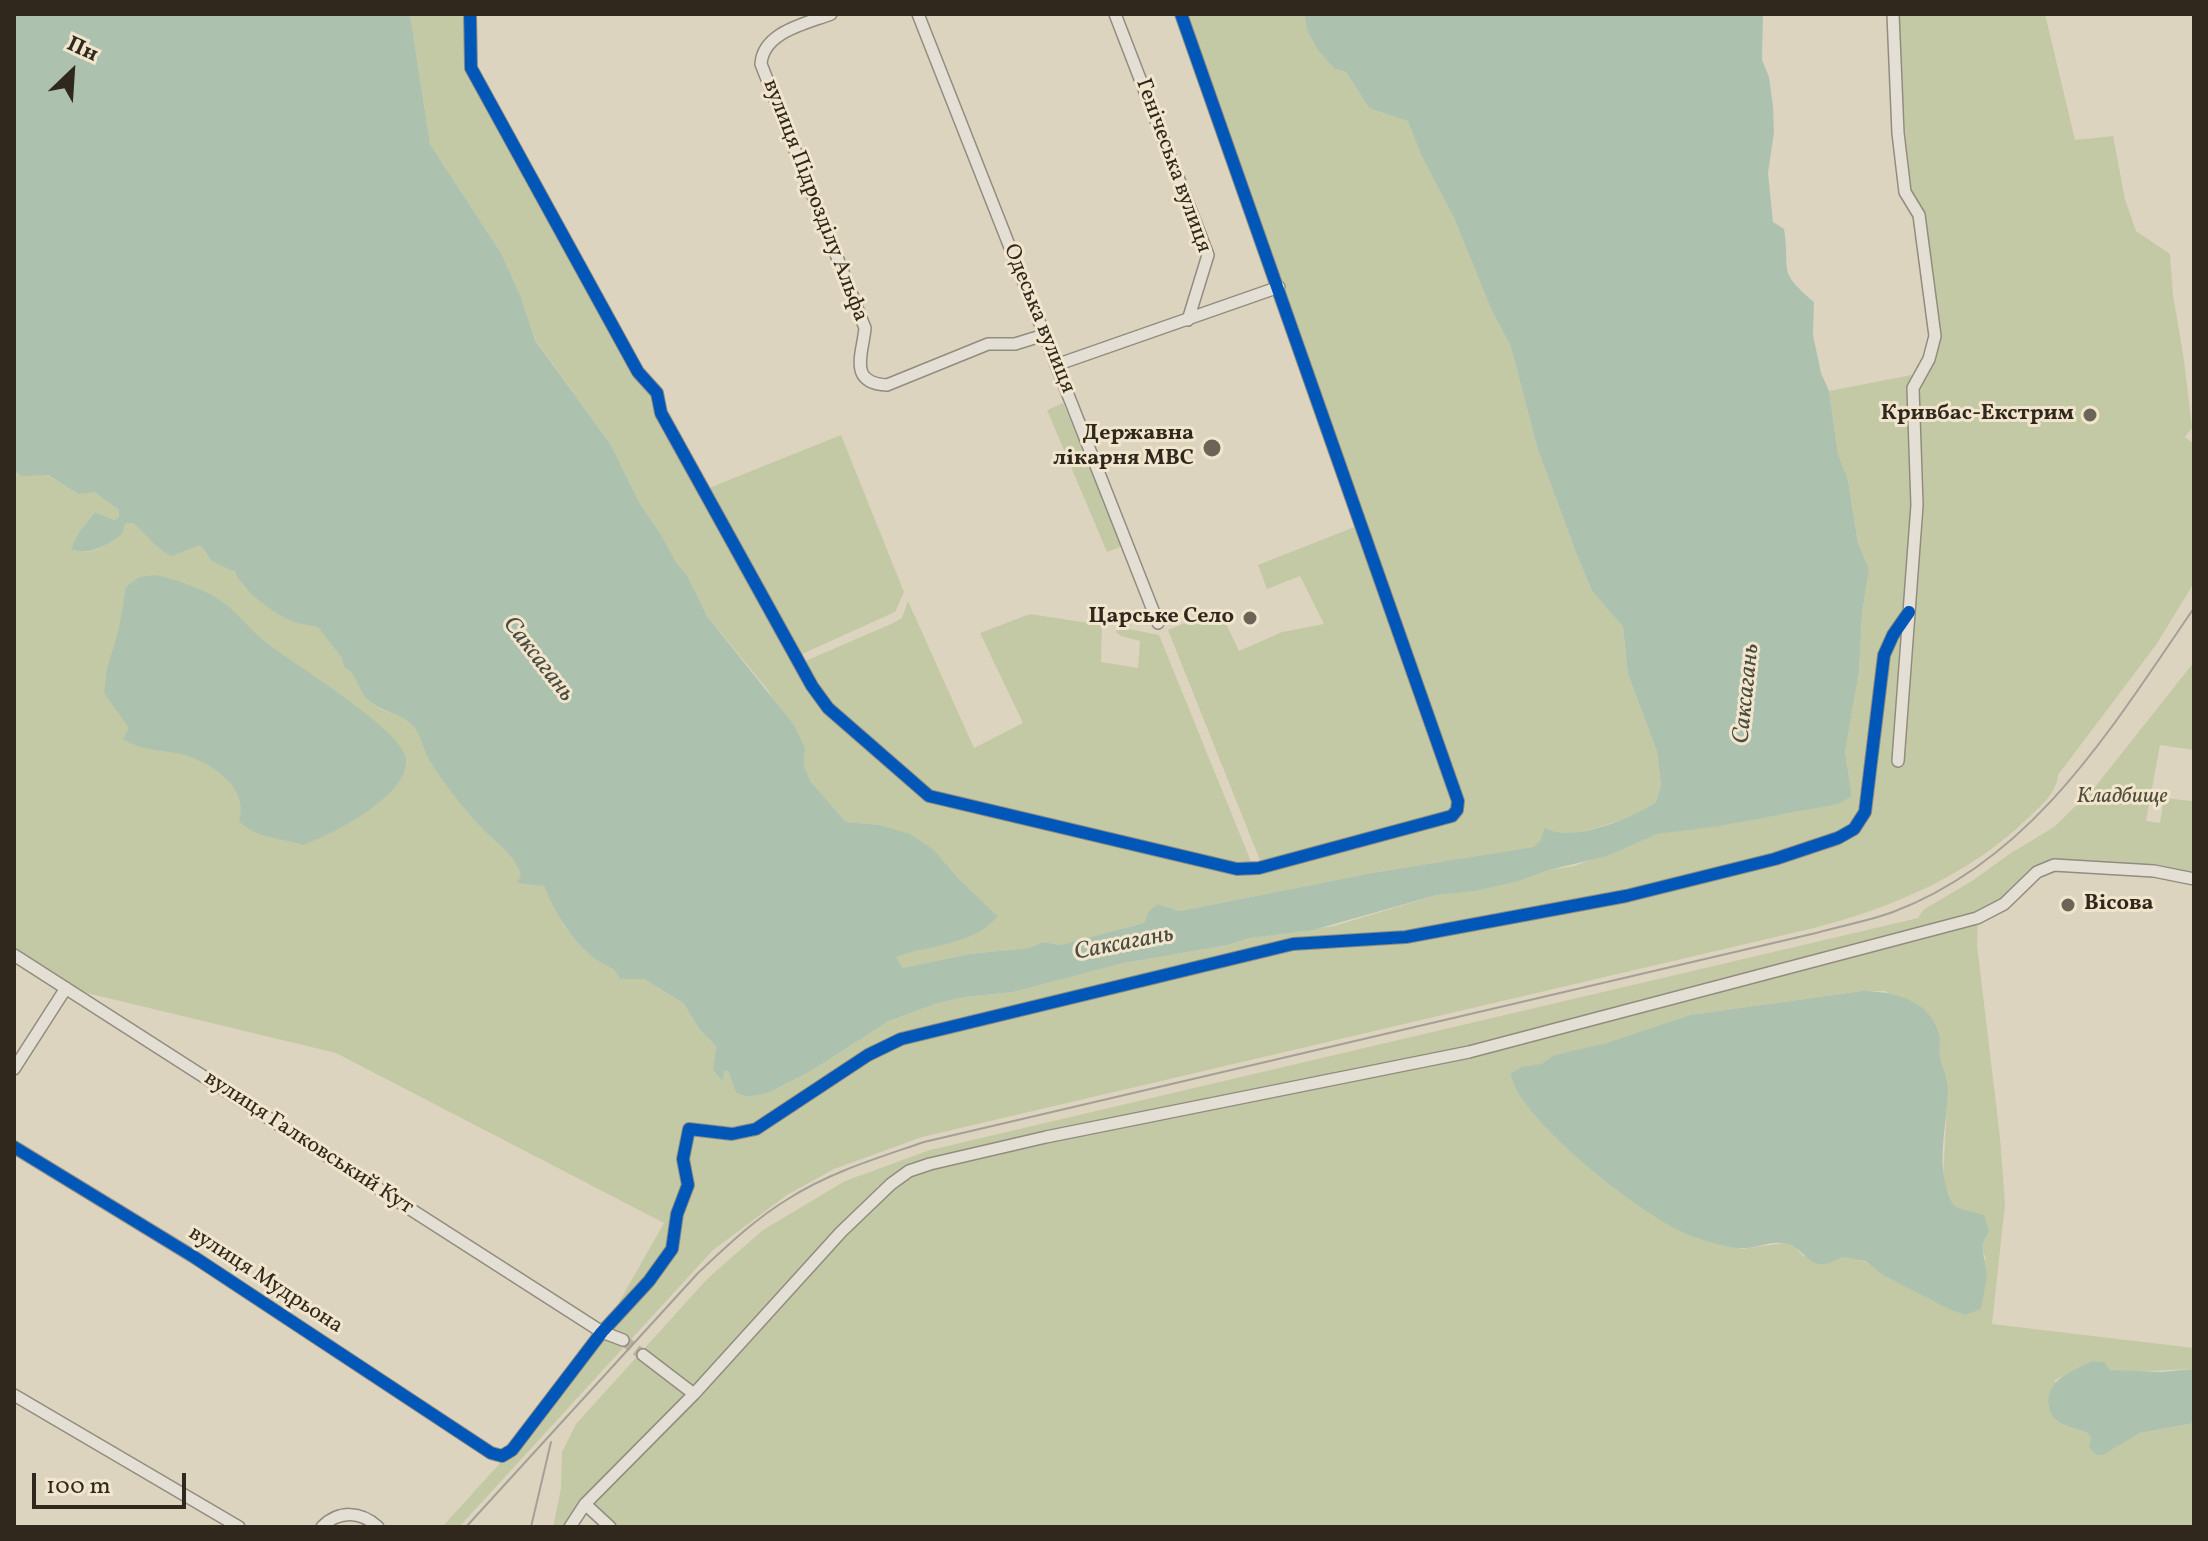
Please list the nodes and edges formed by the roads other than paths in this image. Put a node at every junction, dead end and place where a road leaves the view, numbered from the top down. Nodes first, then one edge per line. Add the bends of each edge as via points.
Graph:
1 (470, 14) edge
2 (831, 14) edge
3 (918, 14) edge
4 (1115, 14) edge
5 (1181, 14) edge
6 (1893, 14) edge
7 (1279, 287) junction
8 (1188, 320) junction
9 (1044, 335) junction
10 (1056, 365) junction
11 (1909, 612) junction
12 (1158, 623) dead end
13 (1898, 761) dead end
14 (2194, 879) edge
15 (14, 955) edge
16 (66, 988) junction
17 (14, 1069) edge
18 (14, 1147) edge
19 (602, 1332) junction
20 (623, 1340) tunnel mouth
21 (643, 1355) tunnel mouth
22 (694, 1394) junction
23 (14, 1395) edge
24 (585, 1504) junction
25 (239, 1527) edge
26 (322, 1527) edge
27 (378, 1527) edge
28 (570, 1527) edge
29 (610, 1527) edge

1 - 7 street via 471,68 638,372 657,393 661,413 812,686 828,708 929,796 1237,869 1274,864 1452,816 1457,810
2 - 9 street, вулиця Підрозділу Альфа via 770,41 761,64 865,328 858,365 877,385 887,385 988,344 1015,344
3 - 9 street, Одеська вулиця
4 - 8 street, Генічеська вулиця via 1208,255
5 - 7 street
6 - 11 street via 1905,192 1919,215 1935,336 1913,388 1917,505
7 - 8 street
8 - 10 street
9 - 10 street, Одеська вулиця
10 - 12 street, Одеська вулиця
11 - 13 street
11 - 19 street via 1884,655 1865,812 1854,829 1838,838 1626,896 1406,937 1293,944 901,1039 756,1129 732,1134 689,1129 683,1159 688,1185 672,1249
14 - 22 street via 2054,865 1977,918 1469,1052 1046,1137 909,1171 841,1232
15 - 16 street, вулиця Галковський Кут
16 - 17 street
16 - 19 street, вулиця Галковський Кут
18 - 19 street, вулиця Мудрьона via 194,1257 491,1453 502,1456 512,1450
19 - 20 street, вулиця Галковський Кут
21 - 22 street
22 - 24 street
23 - 25 street
24 - 28 street
24 - 29 street
26 - 27 street via 351,1514

